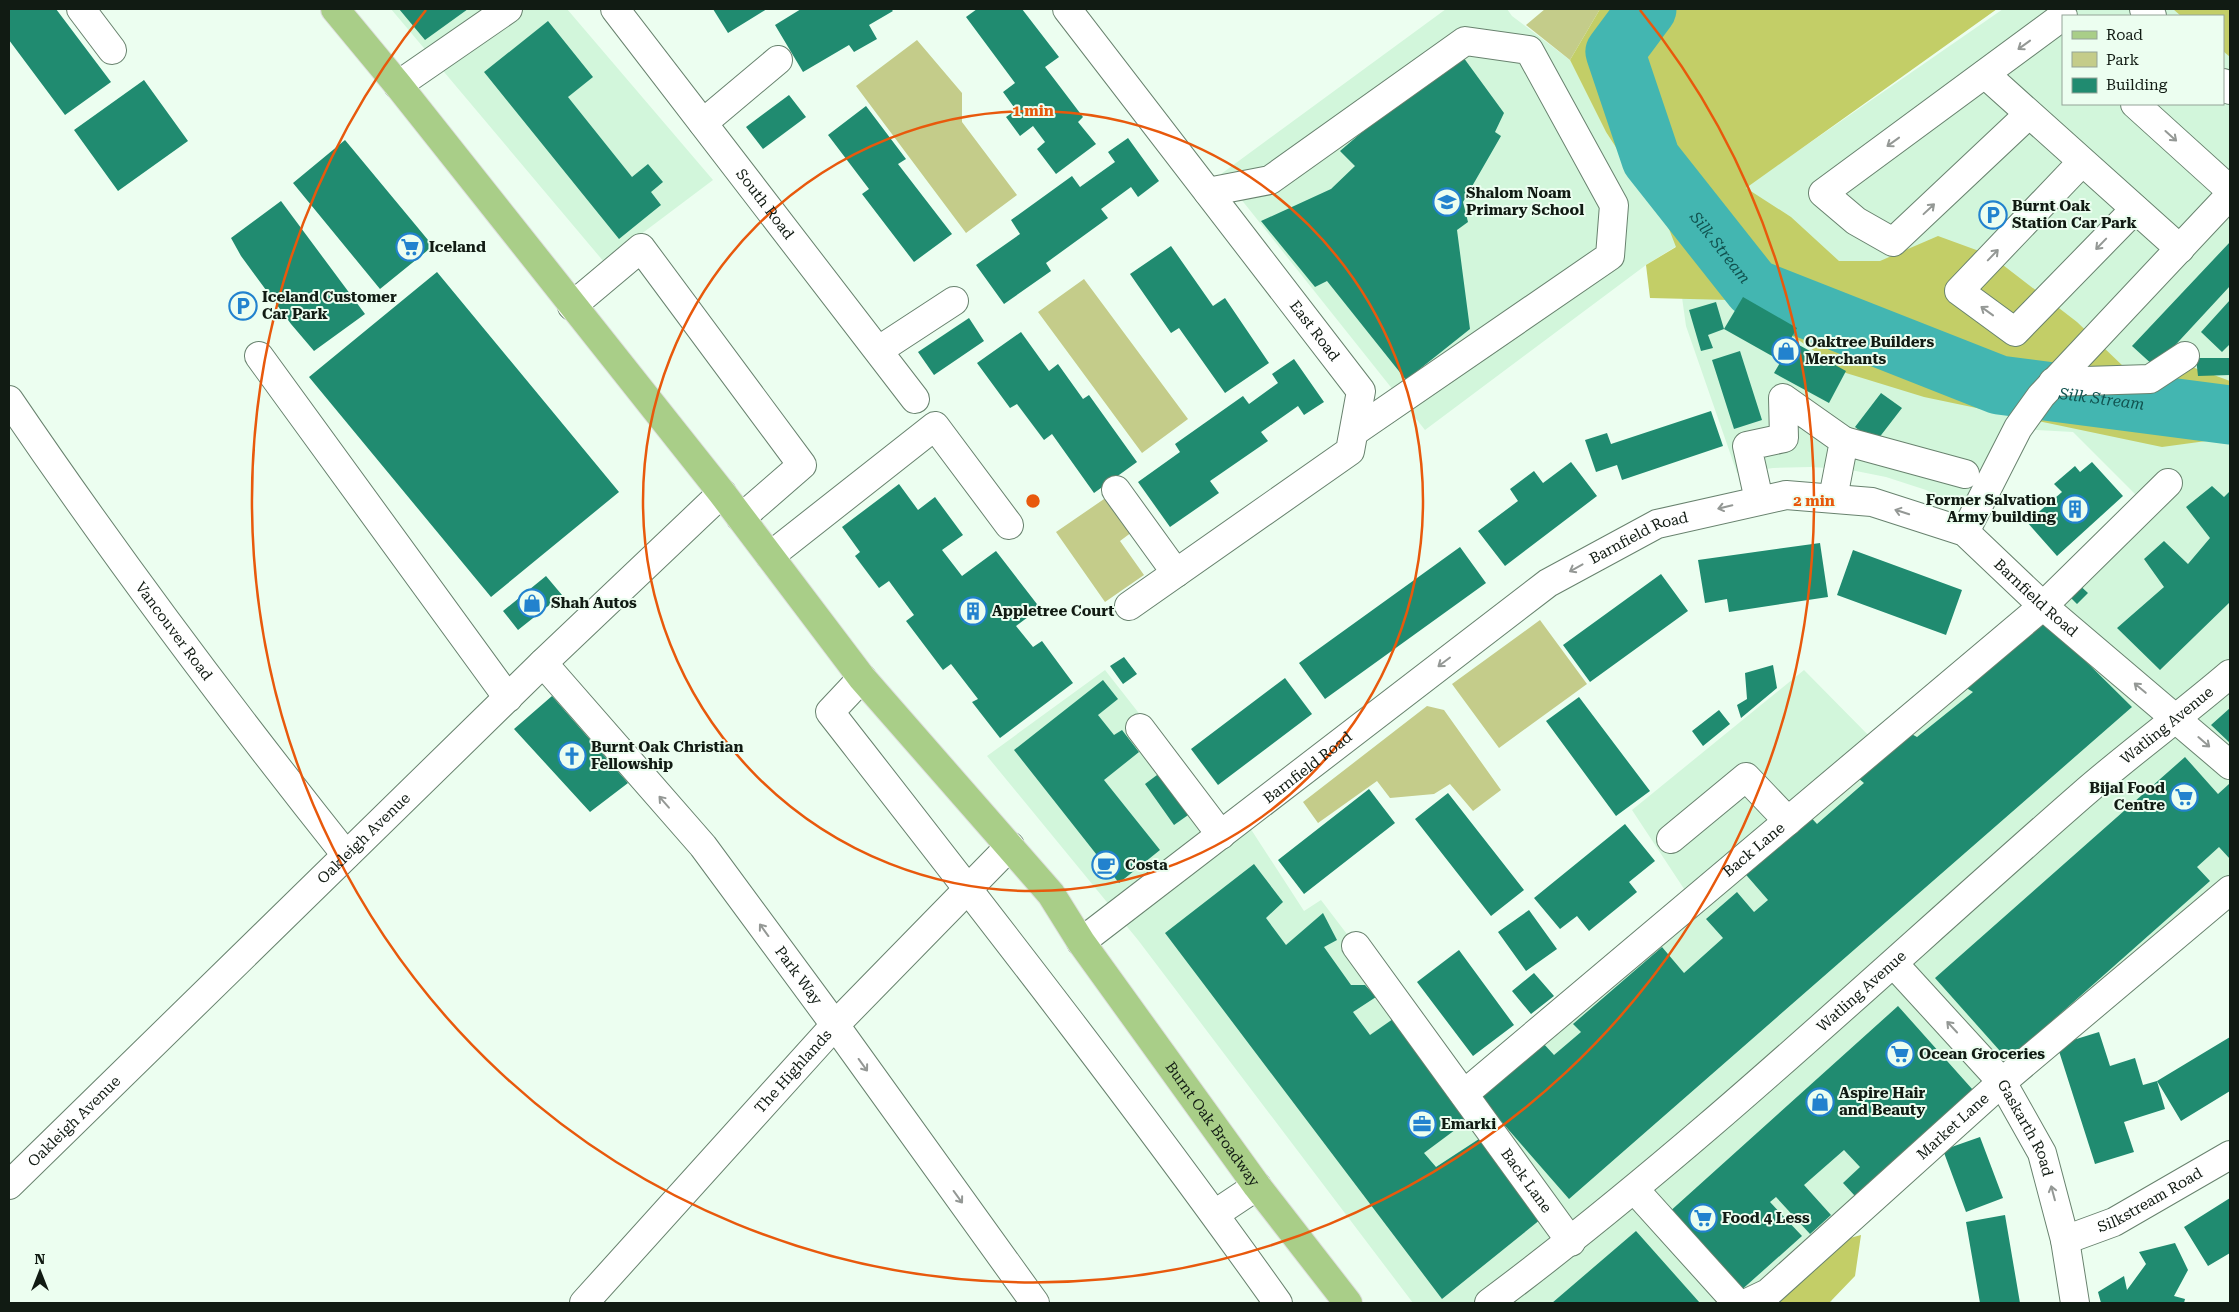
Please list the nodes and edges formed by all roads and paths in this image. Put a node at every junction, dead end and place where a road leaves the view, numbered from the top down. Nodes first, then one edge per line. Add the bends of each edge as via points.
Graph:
1 (81, 9) edge
2 (335, 9) edge
3 (508, 9) edge
4 (615, 9) edge
5 (1067, 9) edge
6 (2060, 24) edge
7 (112, 50) dead end
8 (778, 60) dead end
9 (1985, 74) junction
10 (398, 85) junction
11 (2136, 105) edge
12 (2029, 114) junction
13 (703, 123) junction
14 (2082, 162) junction
15 (2230, 190) edge
16 (1208, 192) junction
17 (2230, 195) edge
18 (2135, 209) junction
19 (2180, 249) junction
20 (954, 301) dead end
21 (572, 306) junction
22 (879, 350) junction
23 (259, 356) dead end
24 (2185, 356) dead end
25 (2047, 389) junction
26 (915, 399) dead end
27 (9, 400) edge
28 (1354, 432) junction
29 (1844, 441) junction
30 (1965, 474) dead end
31 (2168, 483) dead end
32 (1116, 490) dead end
33 (722, 493) junction
34 (1833, 498) junction
35 (1759, 500) junction
36 (740, 518) junction
37 (1009, 525) dead end
38 (1965, 532) junction
39 (770, 556) junction
40 (1176, 573) junction
41 (1129, 606) dead end
42 (2043, 606) junction
43 (543, 663) junction
44 (2230, 674) edge
45 (862, 678) junction
46 (508, 698) junction
47 (2177, 719) junction
48 (1140, 728) dead end
49 (2230, 765) edge
50 (1788, 821) junction
51 (1221, 835) junction
52 (1671, 839) dead end
53 (1010, 846) junction
54 (346, 855) junction
55 (968, 889) junction
56 (2230, 890) edge
57 (1081, 942) junction
58 (1356, 946) dead end
59 (1894, 964) junction
60 (835, 1025) junction
61 (2002, 1082) junction
62 (1464, 1094) junction
63 (2230, 1155) edge
64 (9, 1185) edge
65 (1257, 1186) junction
66 (1635, 1190) junction
67 (1215, 1214) junction
68 (2065, 1240) junction
69 (1571, 1242) junction
70 (584, 1303) edge
71 (1034, 1303) edge
72 (1278, 1303) edge
73 (1348, 1303) edge
74 (1489, 1303) edge
75 (1737, 1303) edge
76 (1747, 1303) edge
77 (2075, 1303) edge

1 - 7 street
2 - 10 main road, Burnt Oak Broadway
3 - 10 street
4 - 13 street, South Road
5 - 16 street, East Road
6 -> 9 street
8 - 13 street
9 - 12 street
9 -> 12 street via 1823,193 1856,220 1893,242
10 - 21 main road, Burnt Oak Broadway
11 -> 15 street
12 - 14 street
13 - 22 street, South Road
14 - 18 street
18 -> 14 street via 2015,332 1959,291
16 - 28 street, East Road via 1361,391
16 - 28 street via 1270,180 1465,41 1529,50 1614,205 1610,256
17 - 19 street
18 - 19 street
19 - 25 street
20 - 22 street
21 - 33 main road, Burnt Oak Broadway
21 - 36 street via 641,248 802,465
22 - 26 street, South Road
23 - 46 street
24 - 25 street via 2150,378
25 - 38 street via 2018,428
27 - 54 street, Vancouver Road via 63,479 274,765
28 - 40 street, East Road via 1350,451
29 - 30 street
29 - 34 street
29 - 35 street via 1783,398 1784,438 1747,446
31 - 42 street, Back Lane
32 - 40 street
33 - 36 main road, Burnt Oak Broadway
33 - 43 street, Oakleigh Avenue
34 - 35 street, Barnfield Road via 1786,495
38 -> 34 street, Barnfield Road via 1872,502
35 -> 51 street, Barnfield Road via 1657,524 1548,583
36 - 39 main road, Burnt Oak Broadway
37 - 39 street via 935,426
38 - 42 street, Barnfield Road
39 - 45 main road, Burnt Oak Broadway
40 - 41 street, East Road
47 -> 42 street, Barnfield Road
42 - 50 street, Back Lane
43 - 46 street, Oakleigh Avenue
60 -> 43 street, Park Way via 703,846
44 - 47 street, Watling Avenue
45 - 53 main road, Burnt Oak Broadway
45 - 55 street via 830,712
46 - 54 street, Oakleigh Avenue
47 -> 49 street, Barnfield Road
47 - 59 street, Watling Avenue via 2084,793
48 - 51 street
50 - 52 street via 1746,776
50 - 62 street, Back Lane
51 - 57 street, Barnfield Road
53 - 55 street, The Highlands
53 - 57 main road, Burnt Oak Broadway via 1051,894
54 - 64 street, Oakleigh Avenue
55 - 60 street, The Highlands
55 - 67 street
56 - 61 street, Market Lane
57 - 65 main road, Burnt Oak Broadway
58 - 62 street, Back Lane
61 -> 59 street, Gaskarth Road
59 - 66 street, Watling Avenue
60 - 70 street, The Highlands
60 -> 71 street, Park Way
68 -> 61 street, Gaskarth Road via 2042,1153
61 - 76 street, Market Lane via 1768,1293
62 - 69 street, Back Lane
63 - 68 street, Silkstream Road via 2114,1222
65 - 67 street
65 - 73 main road, Burnt Oak Broadway
66 - 69 street, Watling Avenue
66 - 75 street
67 - 72 street
68 - 77 street, Gaskarth Road
69 - 74 street, Watling Avenue

